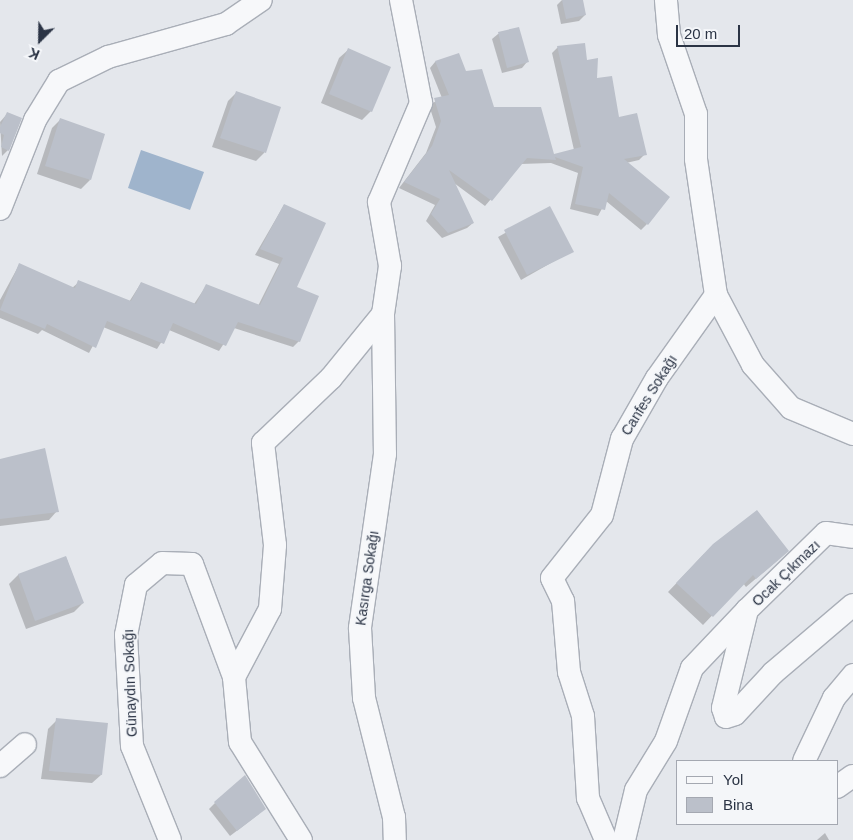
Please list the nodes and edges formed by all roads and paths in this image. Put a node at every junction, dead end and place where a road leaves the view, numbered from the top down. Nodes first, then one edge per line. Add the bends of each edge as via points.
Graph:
1 (261, 0) edge
2 (401, 0) edge
3 (666, 0) edge
4 (0, 209) edge
5 (716, 295) junction
6 (383, 314) junction
7 (853, 434) edge
8 (853, 537) edge
9 (853, 605) edge
10 (747, 610) junction
11 (853, 675) edge
12 (234, 677) junction
13 (25, 744) dead end
14 (804, 760) edge
15 (0, 766) edge
16 (853, 776) edge
17 (838, 786) edge
18 (170, 840) edge
19 (301, 840) edge
20 (396, 840) edge
21 (606, 840) edge
22 (624, 840) edge

1 - 4 street via 226,24 108,57 59,81 35,120
2 - 6 street, Kasırga Sokağı via 421,102 378,202 390,266
3 - 5 street via 669,35 696,114 696,159
5 - 7 street via 753,366 791,408
5 - 21 street, Canfes Sokağı via 657,378 622,439 602,515 552,578 563,601 569,672 583,716 588,798
6 - 12 street via 331,378 263,443 275,545 270,609
6 - 20 street, Kasırga Sokağı via 385,454 360,628 364,698 394,817
8 - 10 street, Ocak Çıkmazı via 826,533
9 - 10 street via 773,673 735,714 726,717 723,708
10 - 22 street via 692,668 666,741 636,790
11 - 14 street via 834,698
12 - 18 street, Günaydın Sokağı via 192,564 162,563 136,585 126,635 132,746
12 - 19 street via 240,742
13 - 15 street
16 - 17 street

